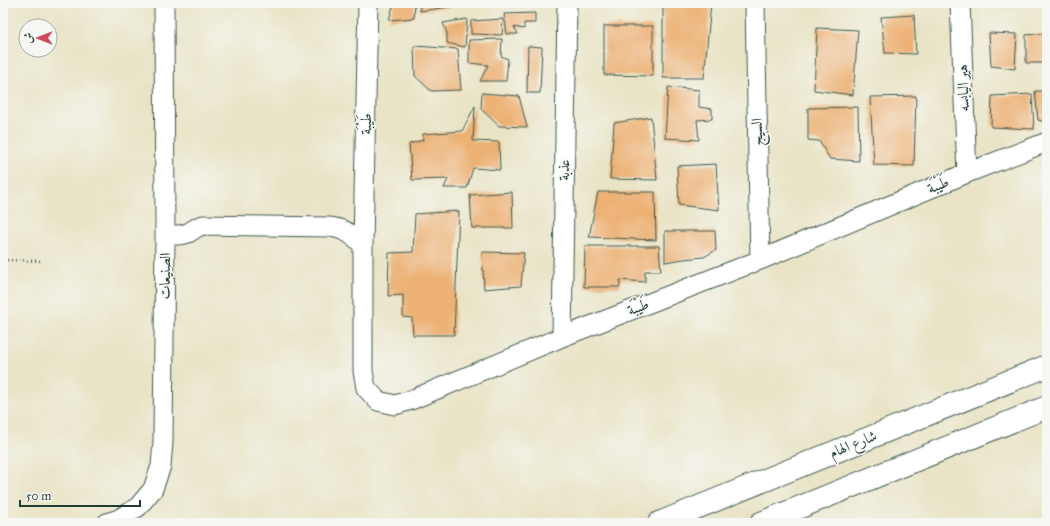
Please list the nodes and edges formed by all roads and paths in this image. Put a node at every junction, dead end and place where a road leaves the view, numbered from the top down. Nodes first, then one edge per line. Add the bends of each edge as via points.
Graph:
1 (164, 3) edge
2 (368, 3) edge
3 (567, 3) edge
4 (755, 3) edge
5 (960, 3) edge
6 (1047, 142) edge
7 (967, 173) junction
8 (165, 235) junction
9 (363, 245) junction
10 (3, 260) edge
11 (41, 260) dead end
12 (760, 260) junction
13 (562, 337) junction
14 (1047, 366) edge
15 (1047, 408) edge
16 (107, 523) edge
17 (659, 523) edge
18 (761, 523) edge

1 - 8 street, الصنيعات
2 - 9 street, طَيْبَة
3 - 13 street, عذبة
4 - 12 street, السيج
5 - 7 street, هير اليابسه
6 - 7 street, طَيْبَة
7 - 12 street, طَيْبَة
8 - 9 street via 184,234 208,224 329,227 344,230
8 - 16 street, الصنيعات via 161,466 153,489 138,507
9 - 13 street, طَيْبَة via 363,371 366,388 378,401 395,405 411,400
10 - 11 path
12 - 13 street, طَيْبَة
14 - 17 street, شارع الهام
15 - 18 street

